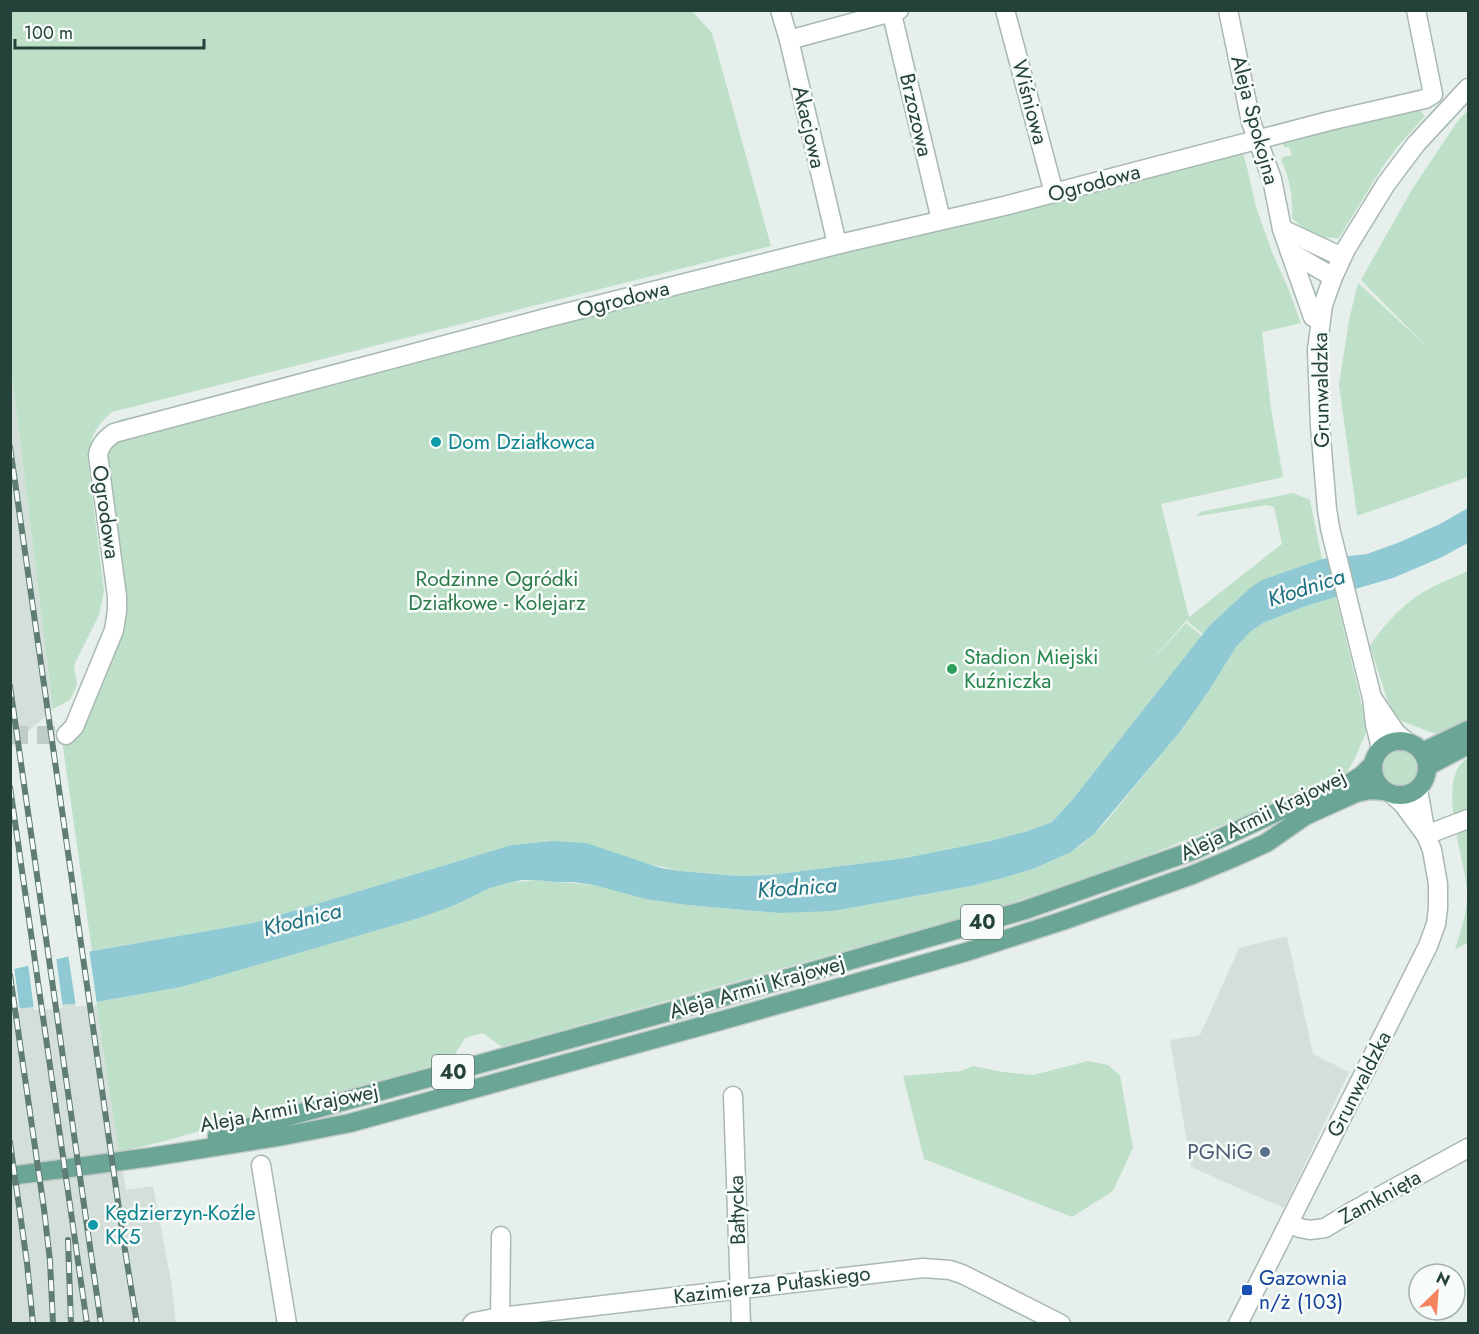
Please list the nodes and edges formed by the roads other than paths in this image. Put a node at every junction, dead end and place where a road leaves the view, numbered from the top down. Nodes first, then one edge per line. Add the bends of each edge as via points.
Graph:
1 (780, 10) edge
2 (1005, 10) edge
3 (1228, 10) edge
4 (1416, 10) edge
5 (894, 11) edge
6 (789, 40) junction
7 (1468, 88) edge
8 (1258, 140) junction
9 (1054, 193) junction
10 (941, 220) junction
11 (1282, 229) junction
12 (837, 244) junction
13 (1290, 252) junction
14 (1342, 257) junction
15 (1333, 278) junction
16 (1320, 320) junction
17 (1372, 698) junction
18 (1468, 730) edge
19 (70, 731) dead end
20 (1468, 745) edge
21 (1419, 753) junction
22 (1377, 756) junction
23 (1418, 789) junction
24 (1389, 793) junction
25 (1468, 819) edge
26 (1426, 835) junction
27 (733, 1096) dead end
28 (1468, 1148) edge
29 (119, 1161) junction
30 (261, 1165) dead end
31 (10, 1176) edge
32 (1289, 1223) junction
33 (501, 1236) dead end
34 (740, 1289) junction
35 (500, 1320) edge
36 (287, 1323) edge
37 (472, 1323) edge
38 (741, 1323) edge
39 (1061, 1323) edge
40 (1238, 1323) edge

1 - 6 street, Akacjowa
2 - 9 street, Wiśniowa
3 - 8 street, Aleja Spokojna
4 - 8 street, Ogrodowa via 1433,94
5 - 6 street
5 - 10 street, Brzozowa
6 - 12 street, Akacjowa
7 - 14 street, Grunwaldzka via 1410,151
8 - 9 street, Ogrodowa
8 - 11 street, Aleja Spokojna via 1272,179
9 - 10 street, Ogrodowa
10 - 12 street, Ogrodowa
11 - 13 street, Aleja Spokojna
11 - 14 street
12 - 19 street, Ogrodowa via 114,432 104,441 98,455 117,611 114,630
13 - 15 street
13 - 16 street, Aleja Spokojna via 1313,317
14 - 15 street, Grunwaldzka
15 - 16 street, Grunwaldzka
16 - 17 street, Grunwaldzka via 1317,350 1324,485 1330,528
17 - 21 street, Grunwaldzka via 1395,733
17 - 22 street, Grunwaldzka
18 - 21 main road, Aleja Armii Krajowej / 40
20 - 21 main road, Aleja Armii Krajowej / 40
21 - 22 main road, Aleja Armii Krajowej / 40 via 1398,741 1389,743
21 - 23 main road via 1427,774
22 - 24 main road, Aleja Armii Krajowej via 1374,779
22 - 29 main road, Aleja Armii Krajowej / 40 via 1351,782 1194,850 1025,910 464,1069
23 - 24 main road, Aleja Armii Krajowej / 40 via 1403,796
23 - 26 street, Grunwaldzka
24 - 26 street, Grunwaldzka via 1403,804
24 - 29 main road, Aleja Armii Krajowej / 40 via 1356,793 1305,816 1266,843 1192,875 966,952 350,1123
25 - 26 street
26 - 32 street, Grunwaldzka via 1438,884 1436,924
27 - 34 street, Bałtycka
28 - 32 street, Zamknięta via 1325,1228 1310,1230
29 - 31 main road, Aleja Armii Krajowej / 40
30 - 36 street
32 - 40 street, Grunwaldzka
33 - 35 street
34 - 35 street, Kazimierza Pułaskiego
34 - 38 street, Bałtycka
34 - 39 street, Kazimierza Pułaskiego via 939,1268 962,1274
35 - 37 street, Kazimierza Pułaskiego

